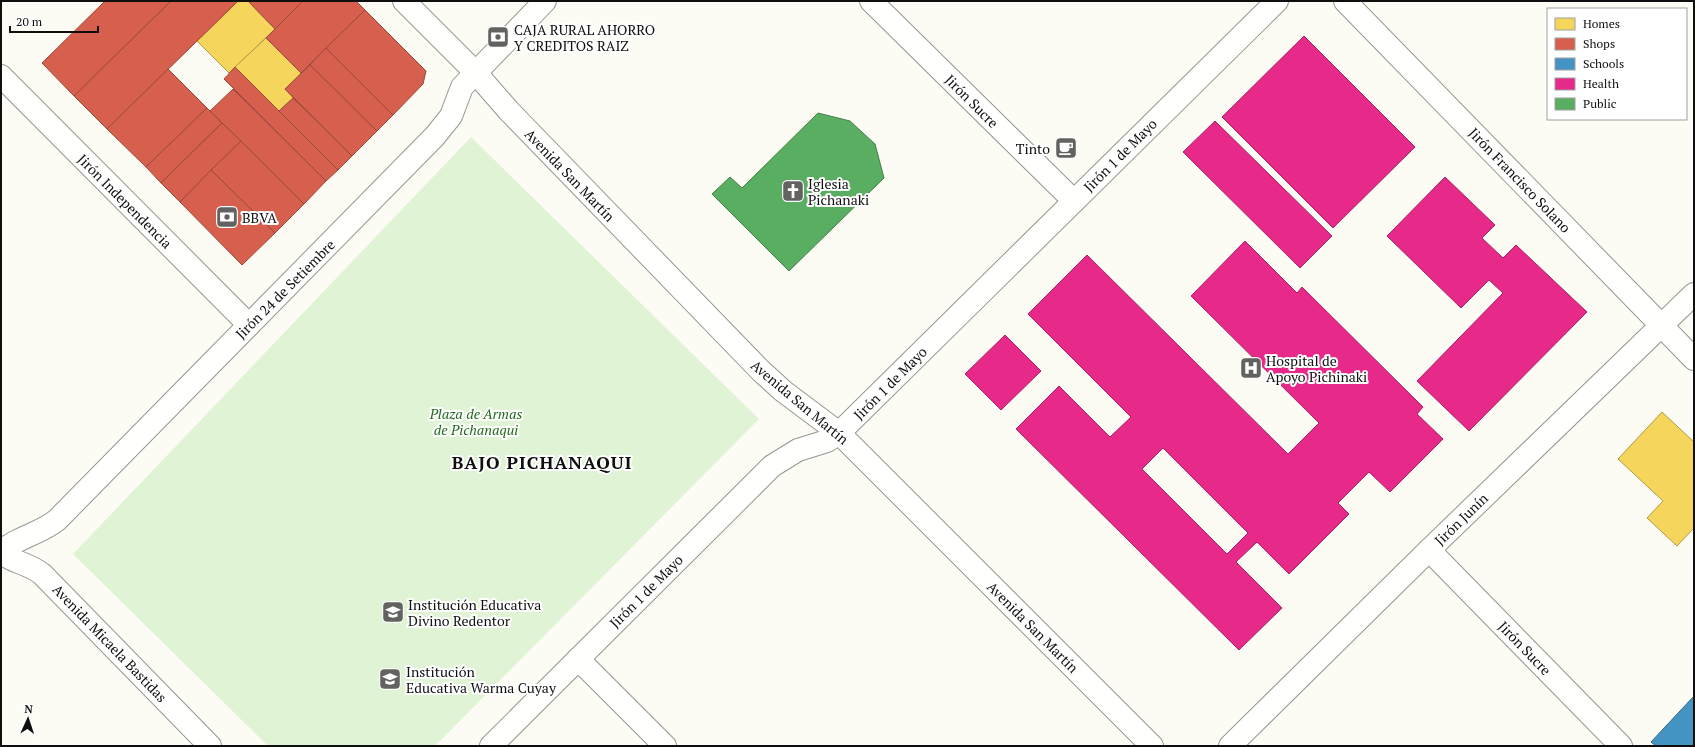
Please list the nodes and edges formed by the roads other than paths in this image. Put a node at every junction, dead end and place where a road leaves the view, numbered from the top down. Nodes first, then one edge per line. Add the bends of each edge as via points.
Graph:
1 (404, 1) edge
2 (545, 1) edge
3 (871, 1) edge
4 (1276, 1) edge
5 (1345, 1) edge
6 (475, 72) junction
7 (1, 76) edge
8 (1074, 201) junction
9 (1694, 294) edge
10 (249, 325) junction
11 (1661, 326) junction
12 (1694, 360) edge
13 (839, 433) junction
14 (1429, 550) junction
15 (1, 553) edge
16 (578, 659) junction
17 (210, 746) edge
18 (491, 746) edge
19 (665, 746) edge
20 (1152, 746) edge
21 (1230, 746) edge
22 (1621, 746) edge

1 - 6 street, Avenida San Martín
2 - 6 street, Jirón 24 de Setiembre
3 - 8 street, Jirón Sucre
4 - 8 street, Jirón 1 de Mayo
5 - 11 street, Jirón Francisco Solano
6 - 10 street, Jirón 24 de Setiembre via 462,87 444,126
6 - 13 street, Avenida San Martín via 509,111 761,371
7 - 10 street, Jirón Independencia
8 - 13 street, Jirón 1 de Mayo
9 - 11 street, Jirón Junín
10 - 15 street, Jirón 24 de Setiembre via 57,520 47,528 9,545
11 - 12 street, Jirón Francisco Solano
11 - 14 street, Jirón Junín
13 - 16 street, Jirón 1 de Mayo via 798,450 772,466
13 - 20 street, Avenida San Martín
14 - 21 street, Jirón Junín
14 - 22 street, Jirón Sucre
15 - 17 street, Avenida Micaela Bastidas via 31,566 42,574
16 - 18 street, Jirón 1 de Mayo
16 - 19 street

